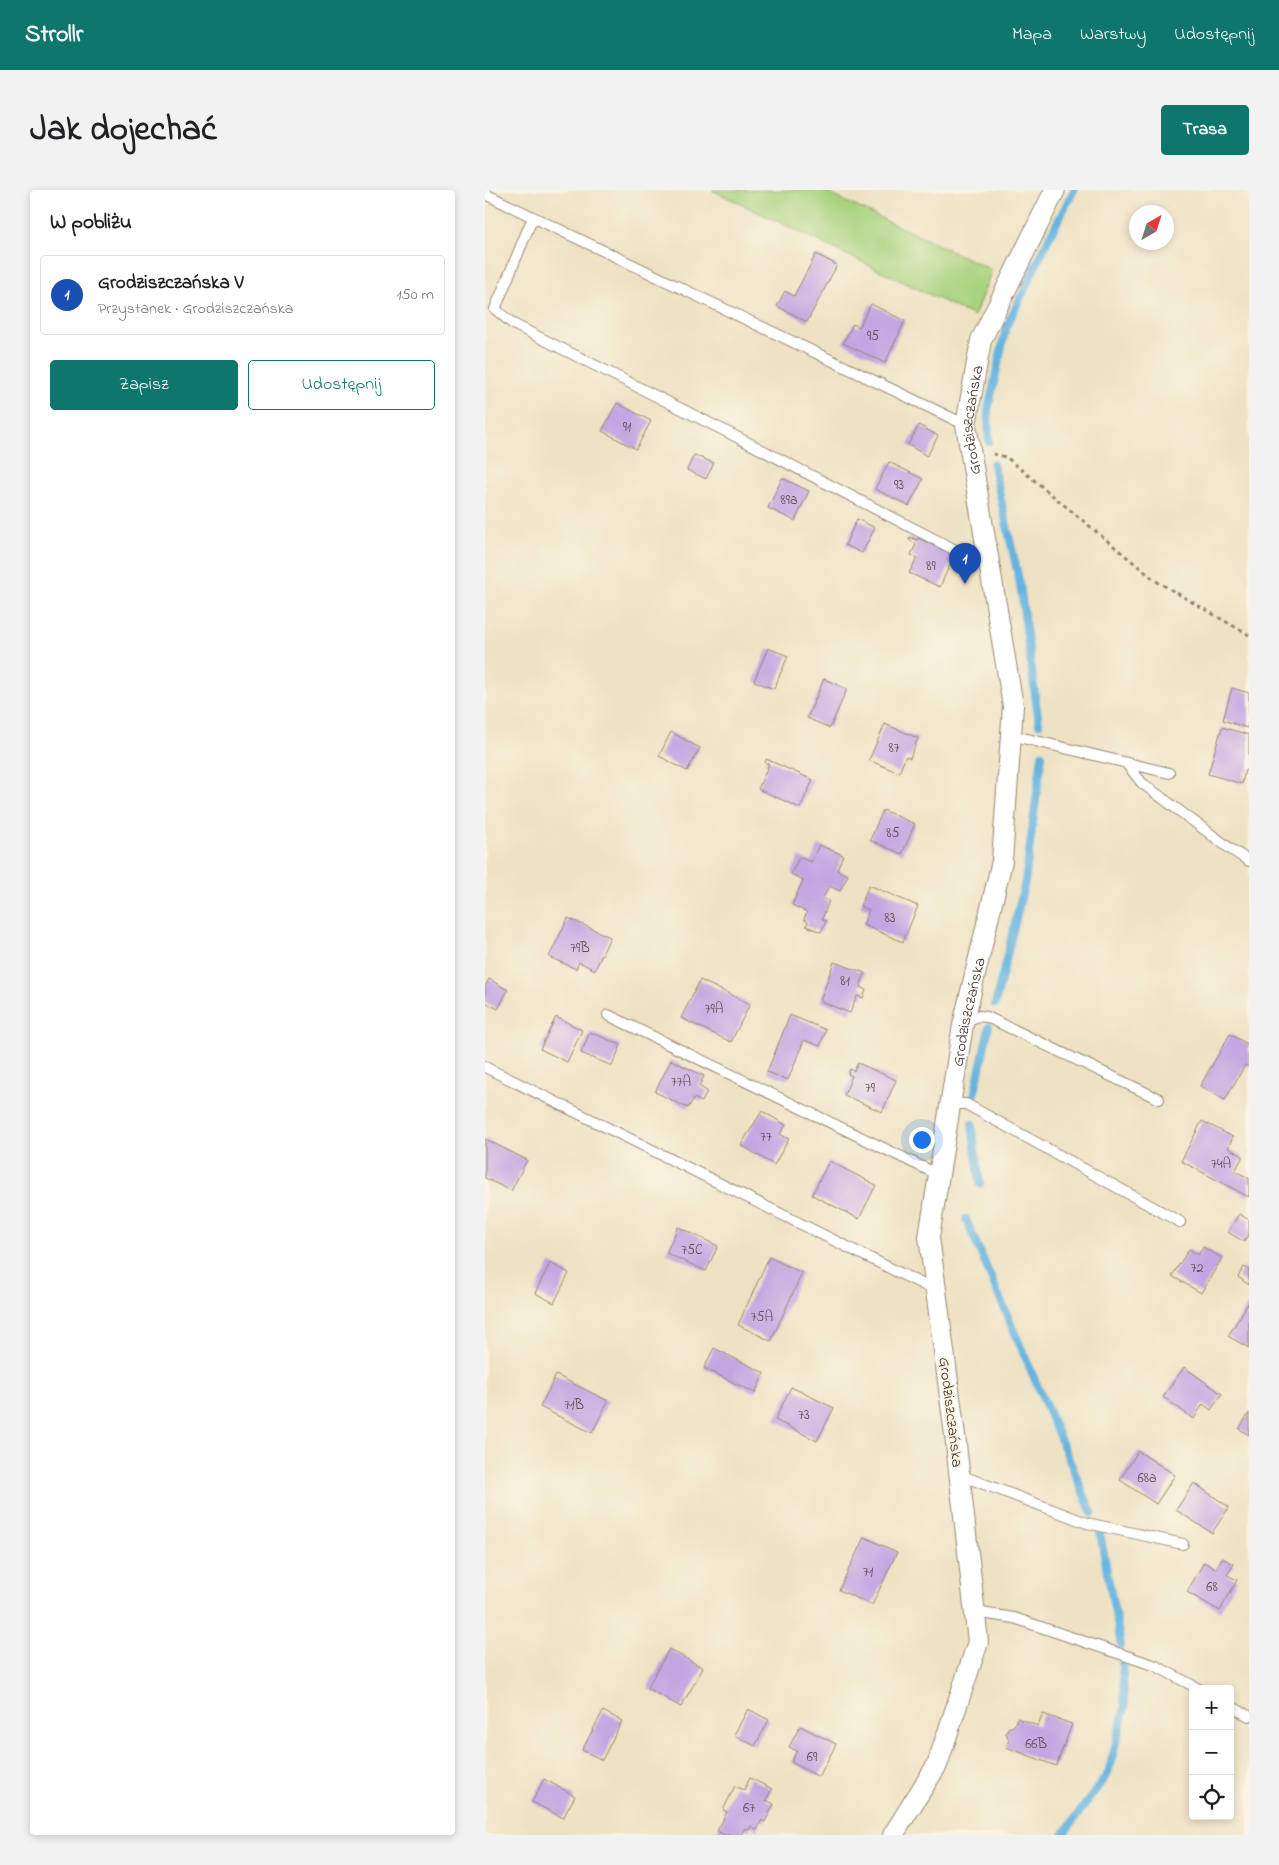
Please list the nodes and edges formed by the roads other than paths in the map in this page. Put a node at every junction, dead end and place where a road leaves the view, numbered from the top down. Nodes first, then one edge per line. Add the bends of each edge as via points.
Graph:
1 (1055, 190) edge
2 (485, 194) edge
3 (533, 217) junction
4 (966, 425) junction
5 (990, 565) junction
6 (1011, 735) junction
7 (1126, 763) junction
8 (1169, 774) dead end
9 (1249, 862) edge
10 (608, 1015) dead end
11 (964, 1021) junction
12 (485, 1068) edge
13 (1159, 1098) dead end
14 (950, 1104) junction
15 (939, 1175) junction
16 (1180, 1222) dead end
17 (936, 1291) junction
18 (960, 1475) junction
19 (1183, 1544) dead end
20 (975, 1612) junction
21 (1192, 1685) edge
22 (1234, 1708) edge
23 (1249, 1716) edge
24 (893, 1835) edge

1 - 4 street, Grodziszczańska via 981,340
2 - 3 lane
3 - 4 lane
3 - 5 lane via 495,309 513,324
4 - 5 street, Grodziszczańska
5 - 6 street, Grodziszczańska via 1013,706
6 - 7 lane
6 - 11 street, Grodziszczańska via 1001,861
7 - 8 lane
7 - 9 lane via 1142,783
10 - 15 lane
11 - 13 lane via 987,1017
11 - 14 street, Grodziszczańska
12 - 17 lane
14 - 15 street, Grodziszczańska
14 - 16 lane via 966,1104
15 - 17 street, Grodziszczańska via 929,1237
17 - 18 street, Grodziszczańska
18 - 19 lane via 1087,1523
18 - 20 street, Grodziszczańska
20 - 21 lane via 1014,1618 1156,1666
20 - 24 street, Grodziszczańska via 978,1642 937,1765
22 - 23 lane

